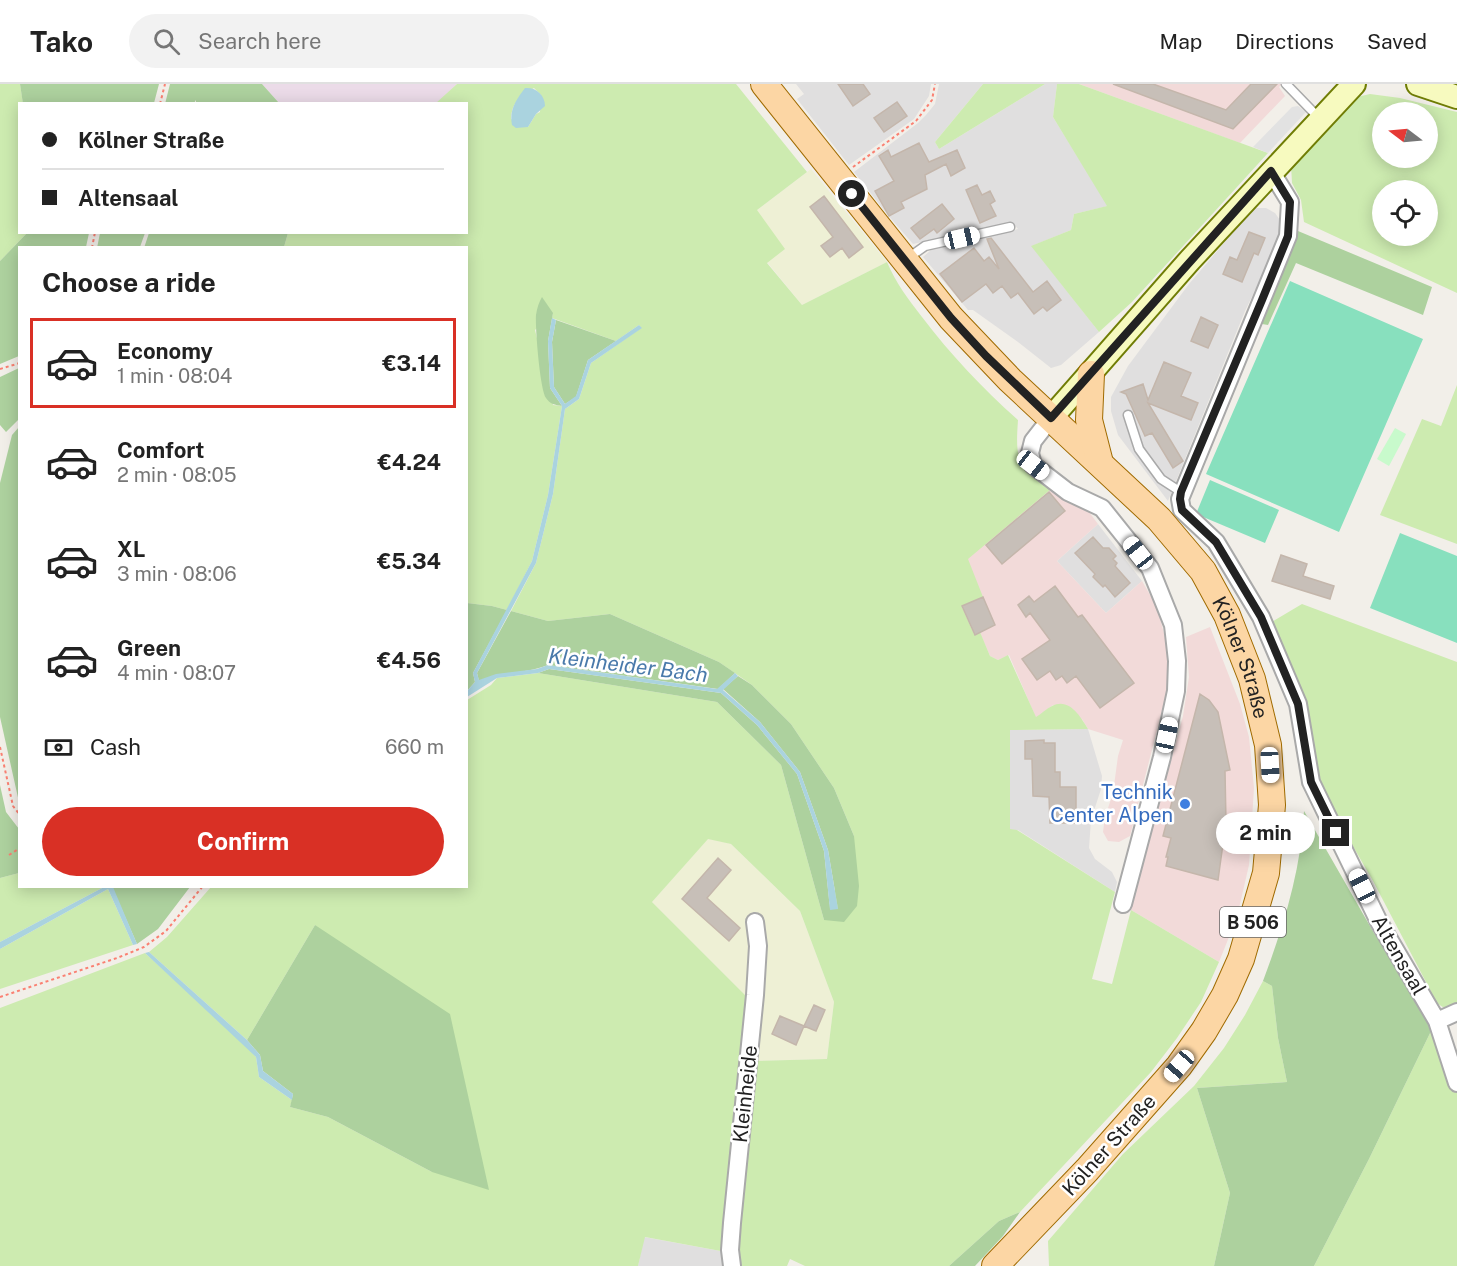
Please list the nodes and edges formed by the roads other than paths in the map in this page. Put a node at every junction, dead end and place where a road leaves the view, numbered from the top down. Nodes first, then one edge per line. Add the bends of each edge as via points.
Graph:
1 (764, 84) edge
2 (1354, 84) edge
3 (1418, 84) edge
4 (1291, 86) edge
5 (1457, 97) edge
6 (1320, 119) junction
7 (1271, 171) junction
8 (1010, 227) dead end
9 (905, 260) junction
10 (1091, 374) junction
11 (1128, 416) dead end
12 (1051, 418) junction
13 (1100, 464) junction
14 (1181, 492) junction
15 (1124, 904) dead end
16 (755, 922) dead end
17 (1457, 1012) edge
18 (1437, 1021) junction
19 (1457, 1083) edge
20 (732, 1266) edge
21 (995, 1266) edge

1 - 9 main road, Kölner Straße / B 506
2 - 6 street
3 - 5 street
4 - 6 lane
6 - 7 street
7 - 10 street
7 - 14 street via 1290,202 1288,236
8 - 9 lane via 925,246
9 - 12 main road, Kölner Straße / B 506 via 951,318
10 - 12 street
10 - 13 main road via 1089,420
11 - 14 lane via 1144,457 1161,479
12 - 13 main road, Kölner Straße / B 506
12 - 15 street via 1034,441 1030,453 1033,465 1068,492 1102,508 1150,568 1173,625 1176,691
13 - 21 main road, Kölner Straße / B 506 via 1177,539 1203,570 1227,615 1252,680 1268,745 1272,805 1266,873 1241,959 1204,1031 1179,1066 1087,1170
14 - 18 street, Altensaal via 1182,510 1216,542 1261,617 1298,704 1311,782 1379,922
16 - 20 street, Kleinheide via 755,995 732,1223
17 - 18 street
18 - 19 street, Altensaal

